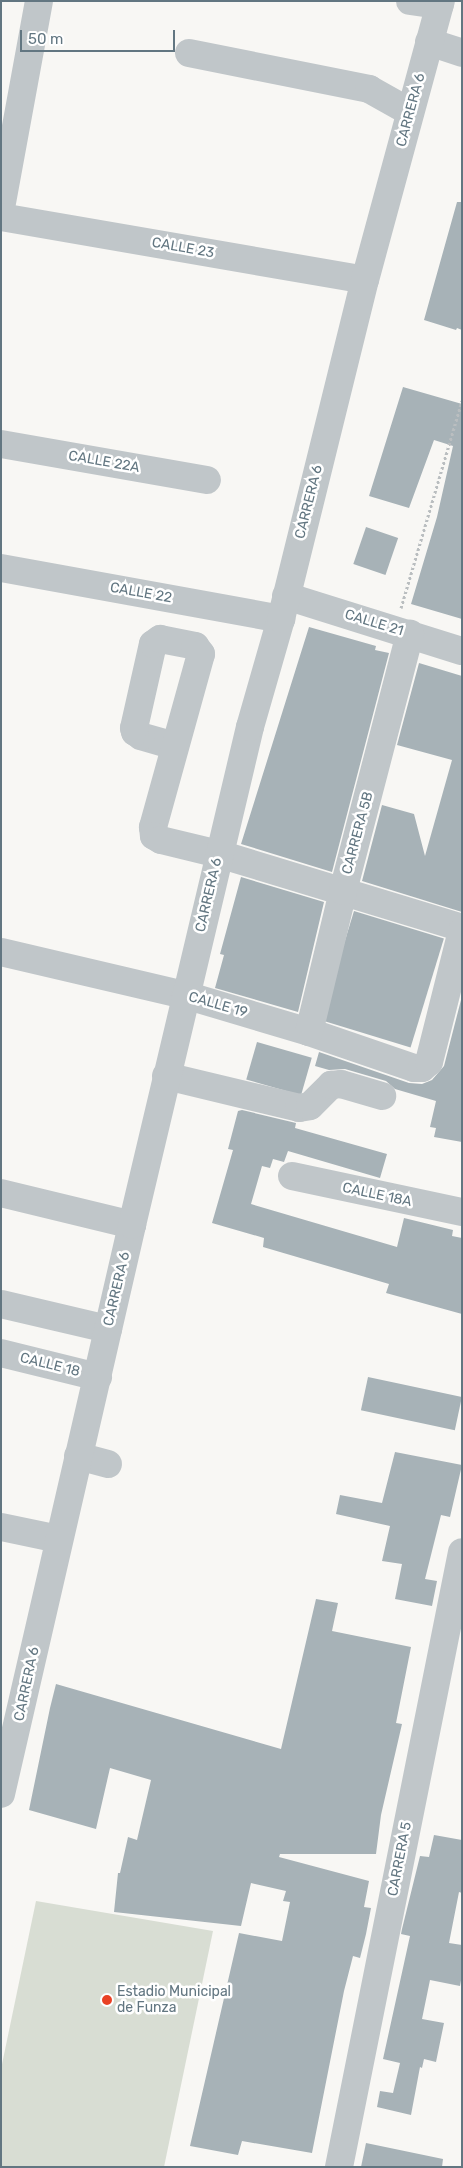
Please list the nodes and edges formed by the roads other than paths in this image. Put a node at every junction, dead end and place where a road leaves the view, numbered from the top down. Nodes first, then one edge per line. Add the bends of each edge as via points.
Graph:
1 (38, 1) edge
2 (410, 1) edge
3 (440, 3) edge
4 (429, 42) junction
5 (189, 53) dead end
6 (462, 53) edge
7 (410, 112) junction
8 (1, 208) edge
9 (1, 217) edge
10 (365, 280) junction
11 (1, 444) edge
12 (206, 480) dead end
13 (1, 568) edge
14 (284, 607) junction
15 (402, 632) junction
16 (462, 651) edge
17 (175, 746) dead end
18 (219, 854) junction
19 (343, 891) junction
20 (462, 929) edge
21 (1, 952) edge
22 (186, 995) junction
23 (309, 1032) junction
24 (166, 1076) junction
25 (382, 1096) dead end
26 (292, 1176) dead end
27 (1, 1193) edge
28 (462, 1212) edge
29 (132, 1225) junction
30 (1, 1304) edge
31 (108, 1329) junction
32 (1, 1353) edge
33 (98, 1377) junction
34 (78, 1456) junction
35 (108, 1464) dead end
36 (1, 1527) edge
37 (59, 1539) junction
38 (462, 1552) edge
39 (10, 1721) edge
40 (1, 1794) edge
41 (339, 2167) edge

1 - 8 street
2 - 3 street
3 - 4 street, CARRERA 6
4 - 6 street
4 - 7 street, CARRERA 6
5 - 7 street via 369,89
7 - 10 street, CARRERA 6
9 - 10 street, CALLE 23
10 - 14 street, CARRERA 6
11 - 12 street, CALLE 22A
13 - 14 street, CALLE 22
14 - 15 street, CALLE 21
14 - 18 street, CARRERA 6
15 - 16 street, CALLE 21
15 - 19 street, CARRERA 5B
17 - 18 street via 153,827 154,836
18 - 19 street
18 - 22 street, CARRERA 6
19 - 20 street
19 - 23 street, CARRERA 5B
20 - 23 street, CALLE 19 via 429,1062 422,1068
21 - 22 street, CALLE 19
22 - 23 street, CALLE 19
22 - 24 street, CARRERA 6
24 - 25 street via 299,1108 310,1106 331,1085 341,1084
24 - 29 street, CARRERA 6
26 - 28 street, CALLE 18A
27 - 29 street
29 - 31 street, CARRERA 6
30 - 31 street
31 - 33 street, CARRERA 6
32 - 33 street, CALLE 18
33 - 34 street, CARRERA 6
34 - 35 street
34 - 37 street, CARRERA 6
36 - 37 street
37 - 39 street, CARRERA 6
38 - 41 street, CARRERA 5
39 - 40 street, CARRERA 6

